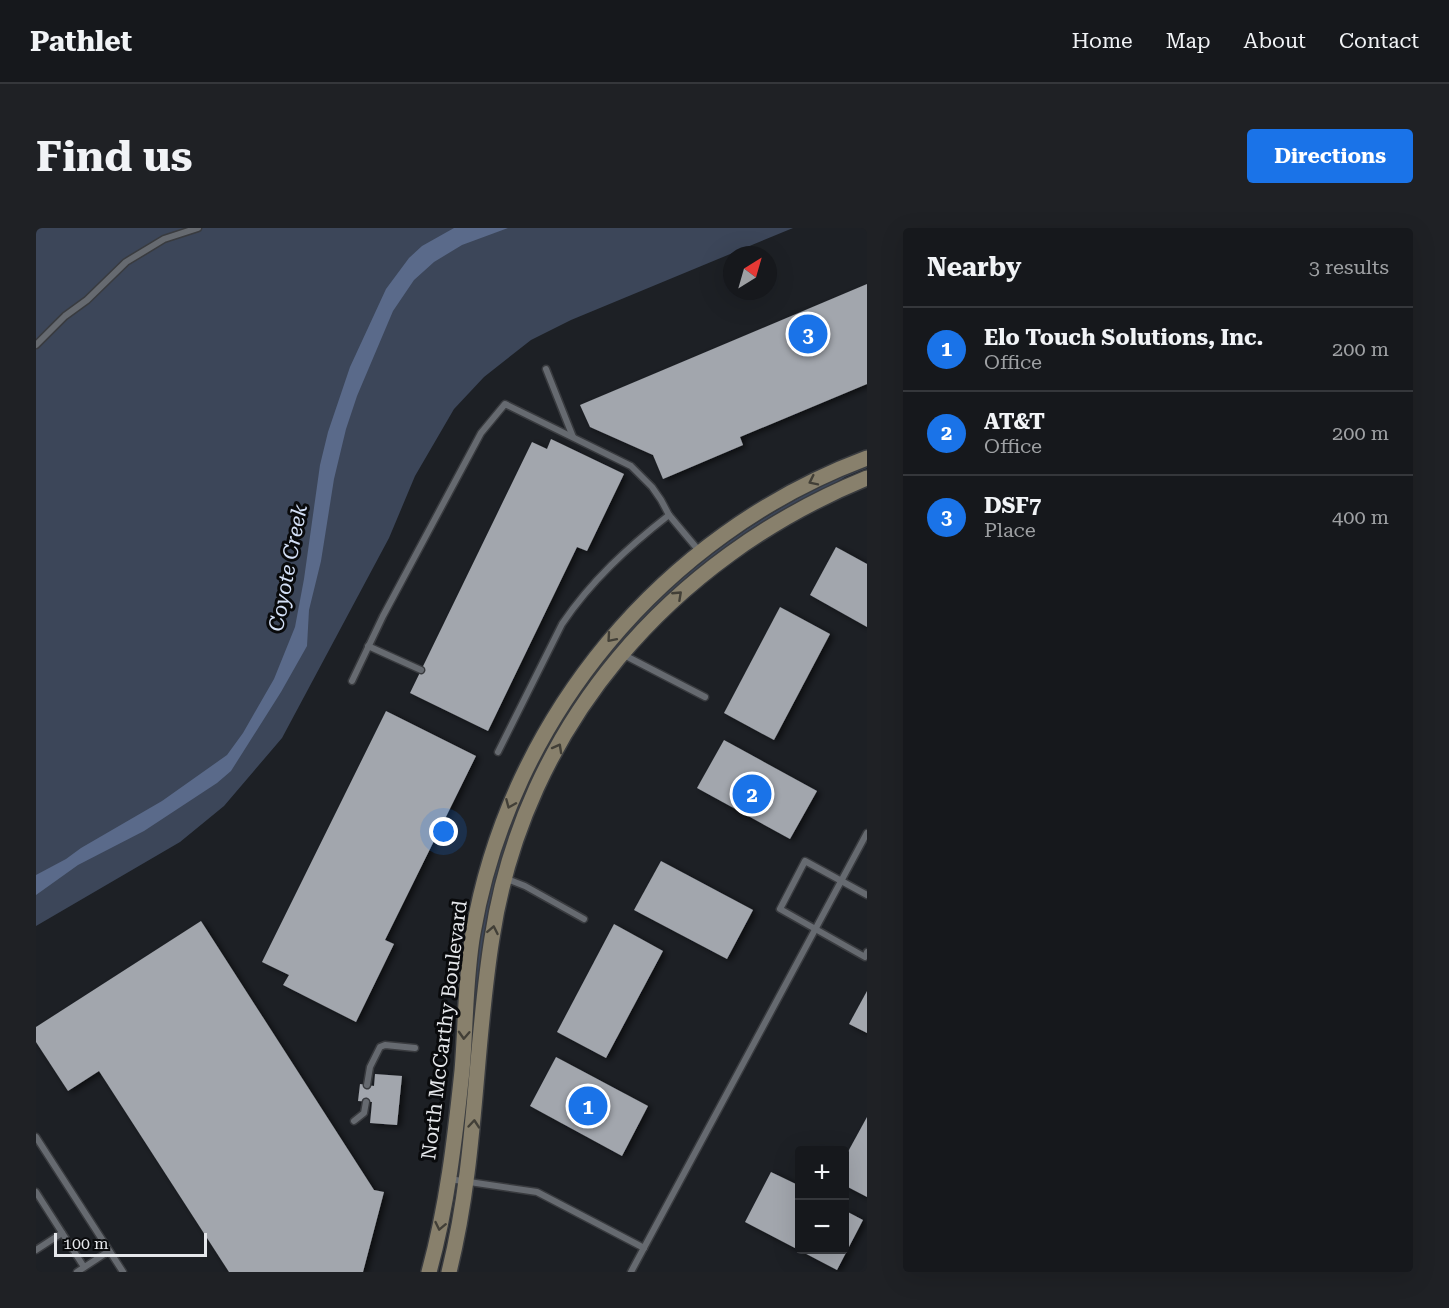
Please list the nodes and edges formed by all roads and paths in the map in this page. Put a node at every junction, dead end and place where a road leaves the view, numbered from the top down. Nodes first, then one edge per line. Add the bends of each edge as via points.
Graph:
1 (198, 228) edge
2 (36, 345) edge
3 (546, 369) dead end
4 (573, 437) junction
5 (867, 458) edge
6 (867, 478) edge
7 (669, 515) junction
8 (700, 552) junction
9 (368, 646) junction
10 (622, 654) junction
11 (421, 670) dead end
12 (352, 681) dead end
13 (705, 697) dead end
14 (498, 752) dead end
15 (867, 833) edge
16 (505, 879) junction
17 (842, 881) junction
18 (867, 895) edge
19 (584, 919) dead end
20 (816, 928) junction
21 (867, 952) edge
22 (415, 1048) dead end
23 (367, 1085) dead end
24 (366, 1102) dead end
25 (354, 1121) dead end
26 (36, 1137) edge
27 (448, 1179) junction
28 (467, 1182) junction
29 (36, 1192) edge
30 (38, 1200) edge
31 (62, 1233) junction
32 (644, 1248) junction
33 (36, 1250) edge
34 (109, 1251) junction
35 (84, 1267) junction
36 (77, 1272) edge
37 (123, 1272) edge
38 (429, 1272) edge
39 (449, 1272) edge
40 (631, 1272) edge

1 - 2 lane via 164,239 126,262
3 - 4 lane
4 - 7 lane via 631,466 652,487
4 - 9 lane via 505,404 482,433
5 -> 8 main road, North McCarthy Boulevard via 785,496
10 -> 6 main road, North McCarthy Boulevard via 666,606 728,555 794,512
7 - 8 lane
7 - 14 lane via 609,566 572,609
8 -> 27 main road, North McCarthy Boulevard via 629,617 582,674 540,741 506,813 473,932 462,1071
9 - 11 lane
9 - 12 lane
10 - 13 lane
16 -> 10 main road, North McCarthy Boulevard via 538,785 576,715
15 - 17 lane
16 - 19 lane
28 -> 16 main road, North McCarthy Boulevard via 486,975
17 - 18 lane
17 - 20 lane
17 - 20 lane via 805,861 780,909
20 - 21 lane via 865,957
20 - 32 lane
22 - 23 lane via 380,1047
24 - 25 lane via 364,1113
26 - 34 lane
27 - 28 lane
27 -> 38 main road, North McCarthy Boulevard
28 - 32 lane via 537,1192
28 - 39 main road, North McCarthy Boulevard
29 - 30 lane
30 - 31 lane
31 - 33 lane
31 - 35 lane
32 - 40 lane
34 - 35 lane
34 - 37 lane
35 - 36 lane

